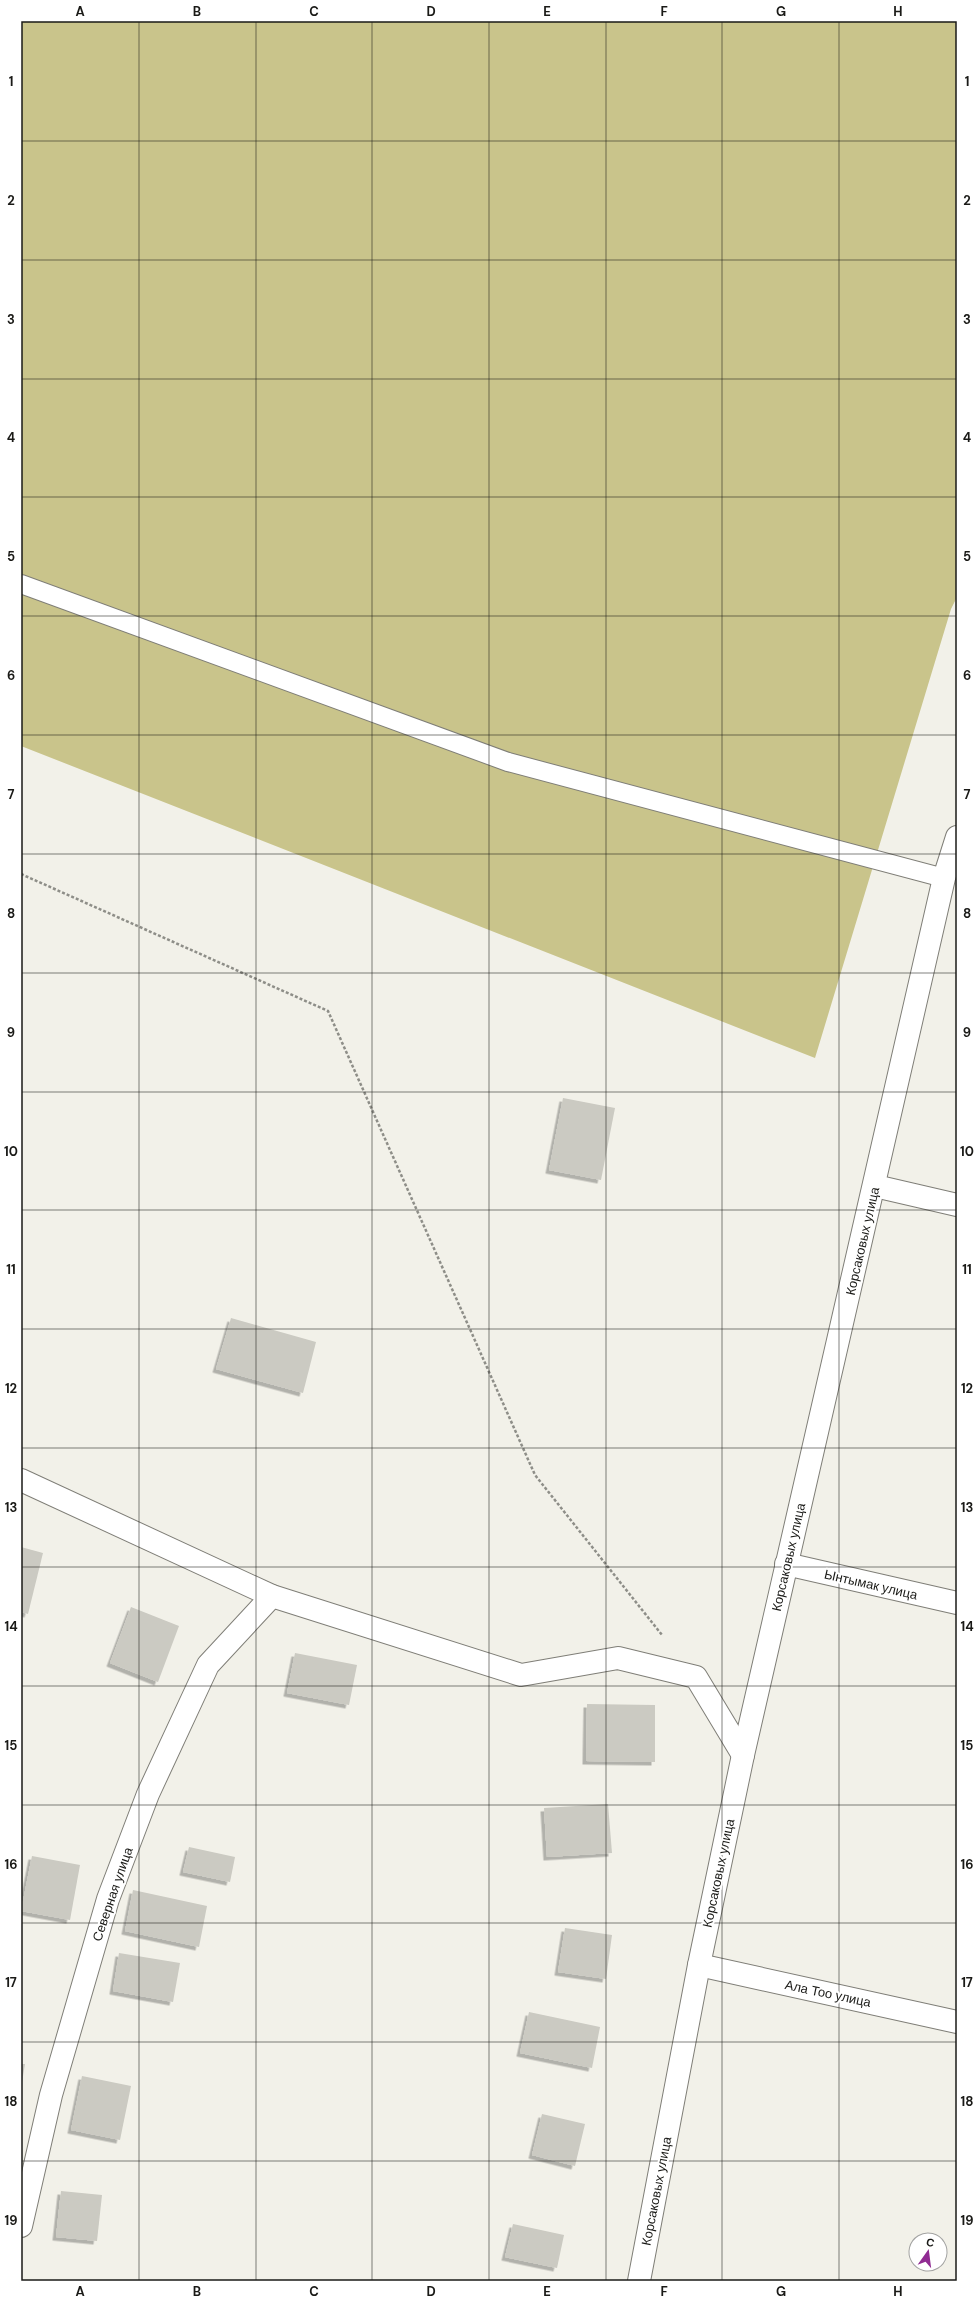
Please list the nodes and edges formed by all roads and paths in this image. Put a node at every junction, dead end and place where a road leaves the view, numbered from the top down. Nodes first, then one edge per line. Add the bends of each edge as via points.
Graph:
1 (21, 584) edge
2 (957, 837) edge
3 (21, 874) edge
4 (944, 878) junction
5 (875, 1186) junction
6 (957, 1205) edge
7 (21, 1480) edge
8 (786, 1564) junction
9 (272, 1596) junction
10 (957, 1603) edge
11 (696, 1677) junction
12 (743, 1755) junction
13 (699, 1965) junction
14 (957, 2022) edge
15 (21, 2226) edge
16 (639, 2281) edge

1 - 4 lane via 508,762
2 - 4 street, Корсаковых улица
3 - 11 path via 328,1011 535,1475
4 - 5 street, Корсаковых улица
5 - 6 street
5 - 8 street, Корсаковых улица
7 - 9 street
8 - 10 street, Ынтымак улица
8 - 12 street, Корсаковых улица
9 - 11 street via 521,1675 618,1658
9 - 15 street, Северная улица via 208,1665 148,1794 105,1906 51,2095
11 - 12 street
12 - 13 street, Корсаковых улица
13 - 14 street, Ала Тоо улица
13 - 16 street, Корсаковых улица

